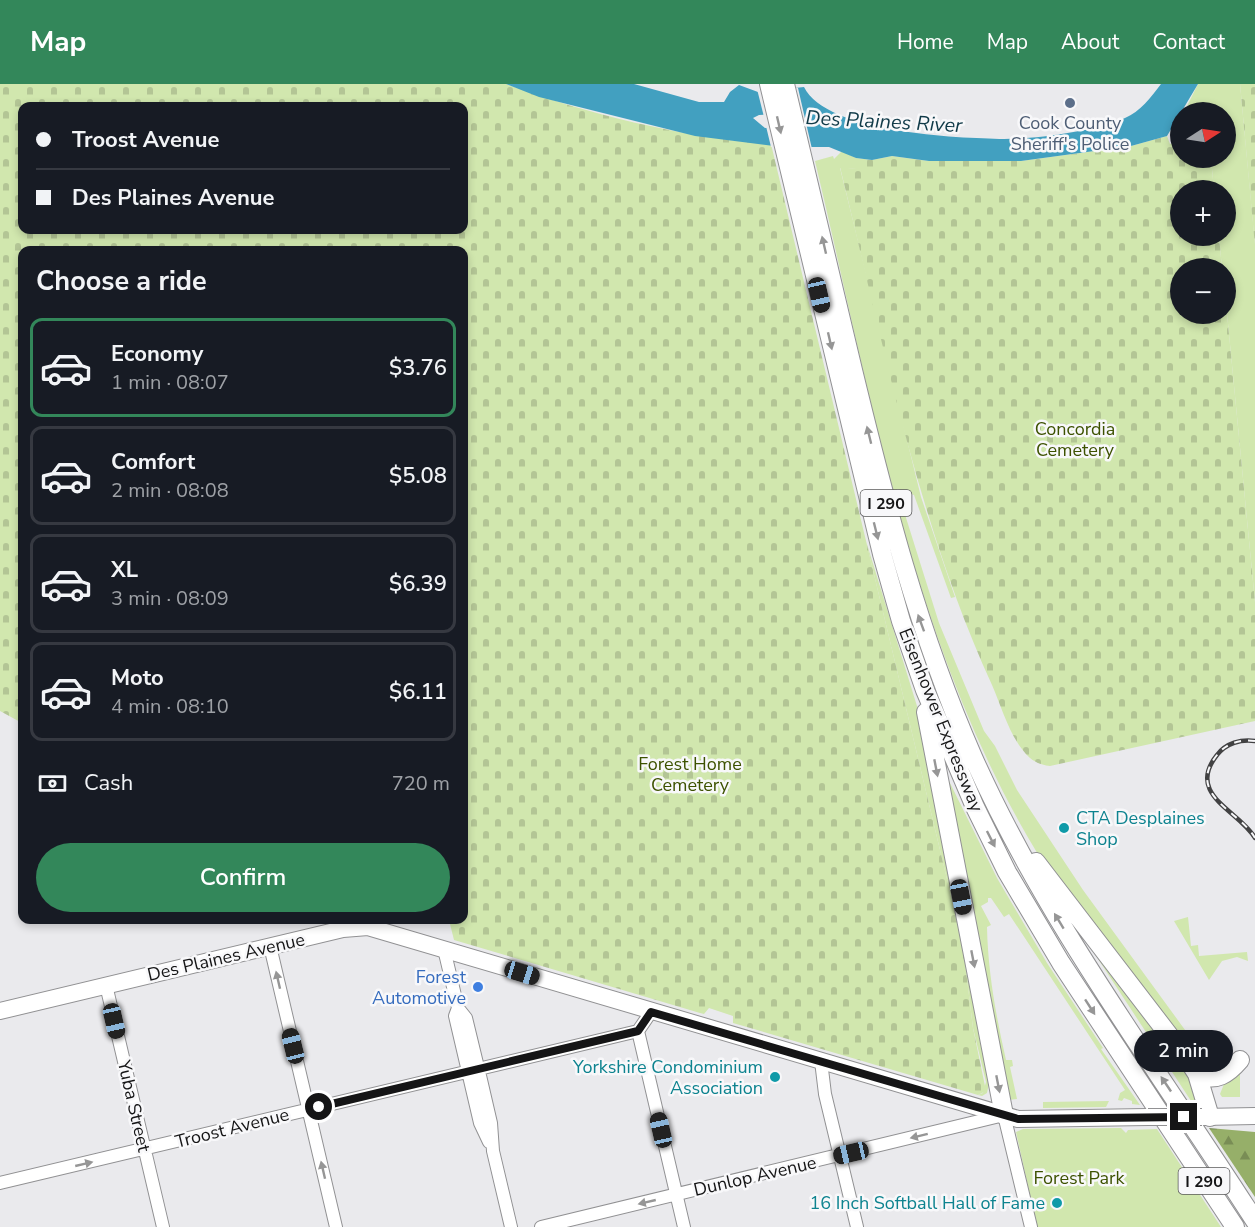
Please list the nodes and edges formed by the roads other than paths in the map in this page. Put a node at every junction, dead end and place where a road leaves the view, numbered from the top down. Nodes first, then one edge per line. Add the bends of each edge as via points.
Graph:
1 (778, 86) edge
2 (796, 161) junction
3 (925, 690) junction
4 (1009, 831) junction
5 (270, 946) junction
6 (444, 949) junction
7 (106, 986) junction
8 (0, 1011) edge
9 (651, 1012) junction
10 (638, 1031) junction
11 (1240, 1060) dead end
12 (820, 1061) junction
13 (473, 1069) junction
14 (1197, 1074) junction
15 (308, 1109) junction
16 (1004, 1114) junction
17 (1255, 1116) edge
18 (1206, 1117) junction
19 (144, 1150) junction
20 (840, 1155) junction
21 (0, 1183) edge
22 (676, 1195) junction
23 (1255, 1221) edge
24 (163, 1227) edge
25 (336, 1227) edge
26 (511, 1227) edge
27 (541, 1227) edge
28 (684, 1227) edge
29 (857, 1227) edge
30 (1031, 1227) edge
31 (1235, 1227) edge

1 - 2 highway, Eisenhower Expressway / I 290
2 -> 3 highway, Eisenhower Expressway / I 290 via 882,554
4 -> 2 highway, Eisenhower Expressway / I 290 via 958,722 900,560
3 -> 16 highway via 927,722
3 -> 31 highway, Eisenhower Expressway / I 290 via 975,807 1035,920
4 - 14 highway
23 -> 4 highway, Eisenhower Expressway / I 290 via 1060,923
5 - 6 main road, Des Plaines Avenue via 368,927
5 - 7 main road, Des Plaines Avenue
15 -> 5 street
6 - 9 main road, Des Plaines Avenue
6 - 13 street via 458,1008 455,1016
7 - 8 main road, Des Plaines Avenue
7 - 19 street, Yuba Street
9 - 10 street
9 - 12 main road, Des Plaines Avenue
10 - 13 street, Troost Avenue
10 - 22 street
11 - 14 highway via 1221,1077
12 - 16 main road, Des Plaines Avenue
12 - 20 street
13 - 15 street, Troost Avenue
13 - 26 street via 491,1123 493,1151
14 - 18 highway
15 - 19 street, Troost Avenue
25 -> 15 street
16 - 18 main road, Des Plaines Avenue, bridge via 1018,1119
16 -> 20 street, Dunlop Avenue
16 - 30 street
17 - 18 main road, Des Plaines Avenue
21 -> 19 street, Troost Avenue
19 - 24 street, Yuba Street
20 - 22 street, Dunlop Avenue
20 - 29 street
22 -> 27 street, Dunlop Avenue
22 - 28 street

